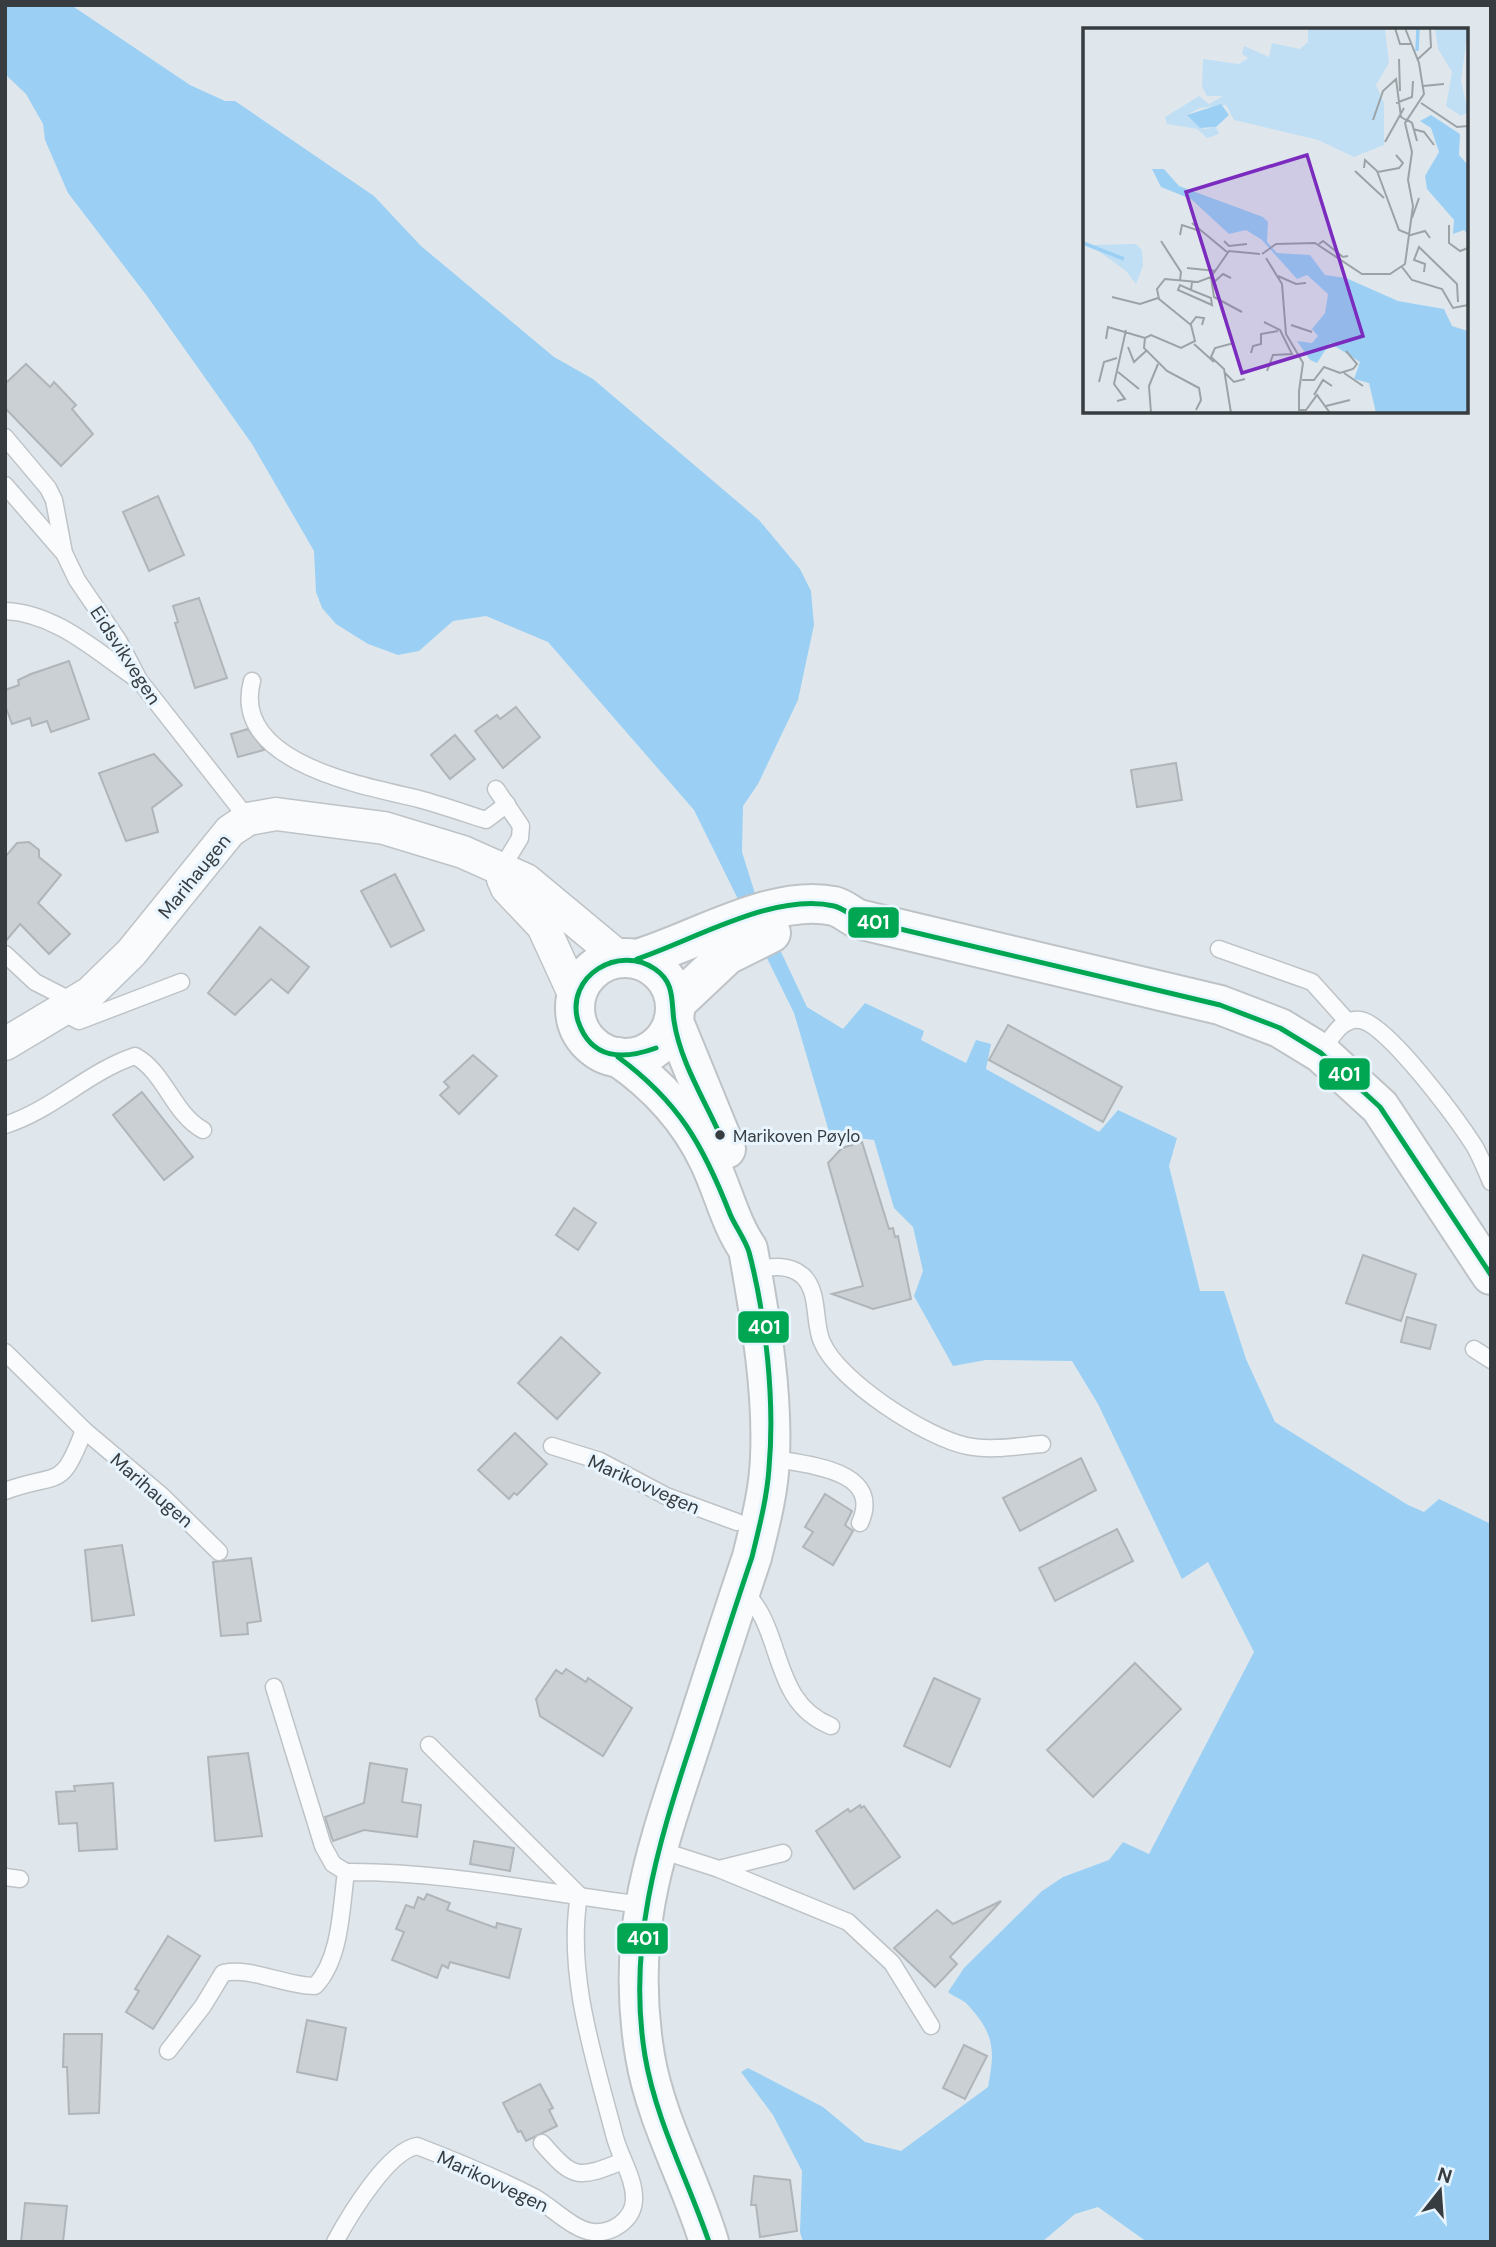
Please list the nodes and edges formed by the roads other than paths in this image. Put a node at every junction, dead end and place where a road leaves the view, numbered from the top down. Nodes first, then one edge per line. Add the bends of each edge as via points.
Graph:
1 (5, 437) edge
2 (5, 485) edge
3 (64, 553) junction
4 (5, 611) edge
5 (139, 680) junction
6 (252, 681) dead end
7 (496, 789) dead end
8 (507, 804) junction
9 (248, 819) junction
10 (500, 871) junction
11 (812, 908) junction
12 (1219, 949) dead end
13 (5, 954) edge
14 (642, 956) junction
15 (181, 982) dead end
16 (576, 998) junction
17 (681, 1003) junction
18 (68, 1007) junction
19 (1348, 1022) junction
20 (5, 1044) edge
21 (1321, 1053) junction
22 (618, 1057) junction
23 (5, 1125) edge
24 (203, 1130) dead end
25 (1491, 1182) edge
26 (750, 1259) junction
27 (1491, 1275) edge
28 (1474, 1349) dead end
29 (5, 1352) edge
30 (1491, 1360) edge
31 (84, 1430) junction
32 (1042, 1444) dead end
33 (552, 1446) dead end
34 (771, 1458) junction
35 (5, 1491) edge
36 (737, 1522) dead end
37 (860, 1523) dead end
38 (219, 1552) dead end
39 (741, 1589) junction
40 (274, 1687) dead end
41 (831, 1726) dead end
42 (429, 1745) dead end
43 (657, 1849) junction
44 (783, 1853) dead end
45 (719, 1869) junction
46 (346, 1872) junction
47 (579, 1895) junction
48 (643, 1905) junction
49 (930, 2026) dead end
50 (168, 2051) dead end
51 (542, 2143) dead end
52 (623, 2161) junction
53 (335, 2242) edge
54 (709, 2242) edge

1 - 3 lane, Eidsvikvegen via 48,488
2 - 3 lane, Eidsvikvegen
3 - 5 lane, Eidsvikvegen
4 - 5 lane via 50,623 88,643
5 - 9 lane, Eidsvikvegen
6 - 8 lane via 248,693 257,723 269,741 298,763 486,820
7 - 8 lane
8 - 10 lane via 522,826
9 - 10 street, Marihaugen via 276,814 384,828 463,852
9 - 18 street, Marihaugen via 230,831 202,862 131,953
10 - 14 street, Marihaugen via 526,880
10 - 16 street via 506,888 543,926
11 - 14 main road via 756,914
11 - 17 main road via 797,925 727,954
11 - 21 main road via 845,926 858,919 1220,1005 1280,1028
12 - 19 lane via 1312,982
13 - 18 lane
14 - 16 main road via 594,969
14 - 17 main road via 665,978
15 - 18 lane via 79,1021
16 - 22 main road via 582,1033 593,1046
17 - 22 main road via 656,1048 644,1055
17 - 26 main road via 756,1231
18 - 20 street, Marihaugen
19 - 21 lane
19 - 25 lane via 1360,1020 1377,1026 1448,1107
21 - 27 main road via 1380,1107
22 - 26 main road via 678,1108 709,1159
23 - 24 lane via 33,1116 111,1064 135,1056
26 - 32 lane via 792,1269 803,1277 811,1289 821,1341 833,1362 918,1427 968,1446
26 - 34 main road via 769,1371
28 - 30 lane
29 - 31 lane, Marihaugen
31 - 35 lane via 71,1465 60,1475
31 - 38 lane, Marihaugen
33 - 36 lane, Marikovvegen via 600,1461 666,1496
34 - 37 lane via 835,1471 853,1481 867,1507
34 - 39 main road via 764,1508
39 - 41 lane via 757,1604 781,1671 797,1699 808,1713
39 - 43 main road
40 - 46 lane via 323,1846 333,1864
42 - 47 lane
43 - 45 lane
43 - 48 main road
44 - 45 lane
45 - 49 lane via 848,1922 892,1963
46 - 47 lane via 384,1871
46 - 50 lane via 326,1975 315,1986 301,1986 236,1970 223,1973
47 - 48 lane
47 - 52 lane, Marikovvegen via 573,1929 575,1968
48 - 54 main road via 638,1955 645,2058 658,2108
51 - 52 lane via 564,2169 577,2175
52 - 53 lane, Marikovvegen via 634,2189 628,2217 618,2227 590,2232 528,2194 424,2148 412,2147 391,2163 361,2199

